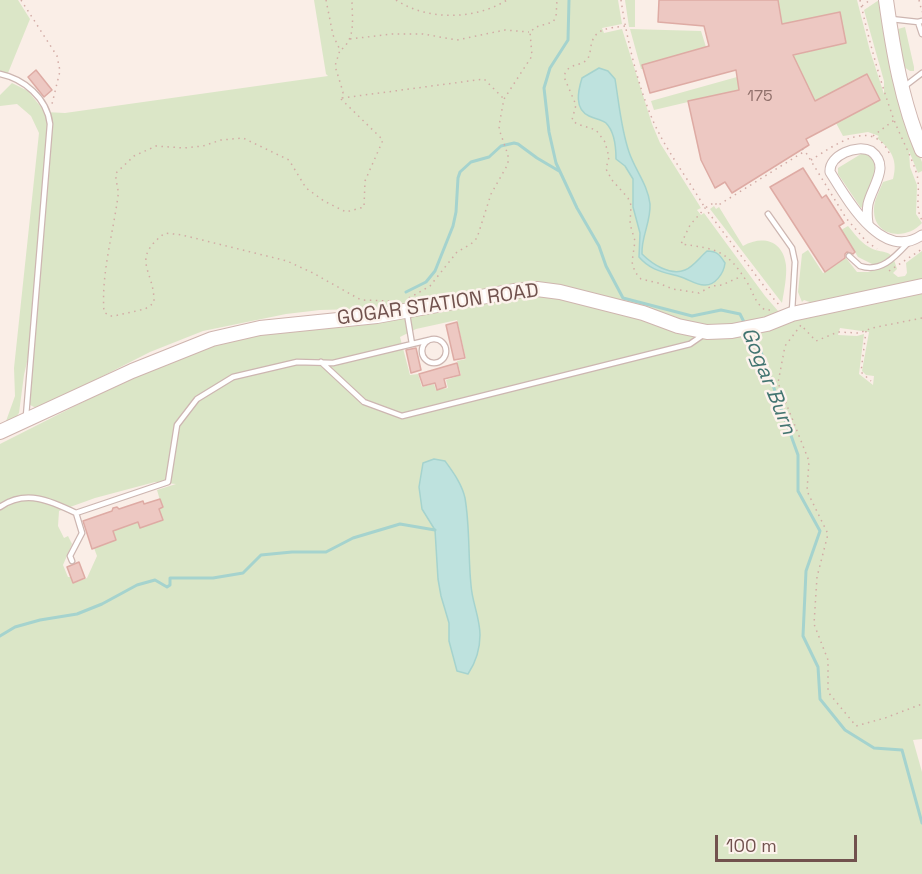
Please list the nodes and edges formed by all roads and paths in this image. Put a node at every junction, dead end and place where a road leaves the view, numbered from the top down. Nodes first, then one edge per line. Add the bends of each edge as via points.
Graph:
1 (21, 0) edge
2 (326, 0) edge
3 (352, 0) edge
4 (396, 0) edge
5 (507, 0) edge
6 (556, 0) edge
7 (621, 0) edge
8 (860, 0) edge
9 (870, 0) edge
10 (886, 0) edge
11 (919, 0) edge
12 (861, 6) junction
13 (922, 12) edge
14 (888, 18) junction
15 (920, 22) edge
16 (625, 26) junction
17 (922, 34) edge
18 (530, 35) junction
19 (350, 39) junction
20 (340, 50) junction
21 (922, 73) edge
22 (0, 74) edge
23 (902, 87) junction
24 (341, 99) junction
25 (504, 99) junction
26 (48, 113) junction
27 (922, 149) edge
28 (805, 151) dead end
29 (922, 173) edge
30 (917, 175) junction
31 (705, 208) junction
32 (768, 214) dead end
33 (922, 220) edge
34 (868, 223) junction
35 (922, 235) edge
36 (910, 242) junction
37 (922, 249) edge
38 (849, 256) dead end
39 (889, 271) dead end
40 (742, 276) junction
41 (922, 286) edge
42 (393, 301) dead end
43 (405, 305) junction
44 (786, 310) junction
45 (922, 318) edge
46 (867, 330) junction
47 (707, 332) junction
48 (429, 340) junction
49 (412, 344) junction
50 (321, 362) junction
51 (872, 381) dead end
52 (26, 419) junction
53 (0, 432) edge
54 (0, 507) edge
55 (76, 513) junction
56 (72, 561) dead end
57 (922, 704) edge

1 - 26 path via 57,56 60,71
2 - 20 path
3 - 19 path
4 - 5 path via 436,15 488,9
6 - 18 path via 553,22 536,27
7 - 16 path
8 - 12 path
9 - 12 path
10 - 14 street
11 - 13 path
12 - 30 path via 890,109
14 - 15 lane
14 - 23 street
15 - 17 lane
16 - 31 path via 657,129
16 - 40 path via 594,35 591,55 572,65 564,77 576,105 572,120 596,130 605,142 609,156 606,169 630,201 635,272 648,282 699,293
18 - 19 path via 502,30 457,40 423,33
18 - 25 path via 532,56
19 - 20 path
20 - 24 path via 335,66 343,92
21 - 23 lane
22 - 26 lane via 28,87
23 - 27 street
24 - 25 path via 484,80
24 - 42 path via 383,140 365,181 364,207 346,212 306,188 288,160 243,138 184,148 161,146 134,156 115,177 118,194 105,312 114,316 154,303 146,256 152,243 165,233 287,261 361,300
25 - 43 path via 499,129 508,164 490,194 475,242 457,252 430,286
26 - 52 lane
28 - 31 path via 717,206 715,202
29 - 30 path
30 - 33 path via 918,213
31 - 40 path via 690,225 681,244 719,251
31 - 44 path via 772,298
32 - 44 lane via 792,248 795,262
34 - 34 street via 830,172 834,159 859,148 871,151 880,162 878,180 868,204
34 - 36 street via 884,238
35 - 36 street
36 - 38 lane via 884,266 865,268
37 - 39 path
40 - 44 path via 762,308
41 - 44 street, GOGAR STATION ROAD
43 - 47 street, GOGAR STATION ROAD via 537,289
43 - 49 lane
43 - 52 street, GOGAR STATION ROAD via 359,318 267,327 212,339
44 - 47 street, GOGAR STATION ROAD via 767,324
45 - 46 path
46 - 51 path via 861,372
46 - 57 path via 838,332 816,341 801,325 785,346 778,383 809,461 807,491 828,534 817,577 814,624 828,660 828,692 856,726
47 - 50 lane via 690,344 402,416 364,402
48 - 48 lane via 436,339 444,345 446,351 441,360 431,362 423,356 423,347
48 - 49 lane
49 - 50 lane via 333,363
50 - 55 lane via 297,362 233,377 196,399 177,425 168,482
52 - 53 street, GOGAR STATION ROAD
54 - 55 lane via 30,496 50,500
55 - 56 lane via 82,533 70,556

